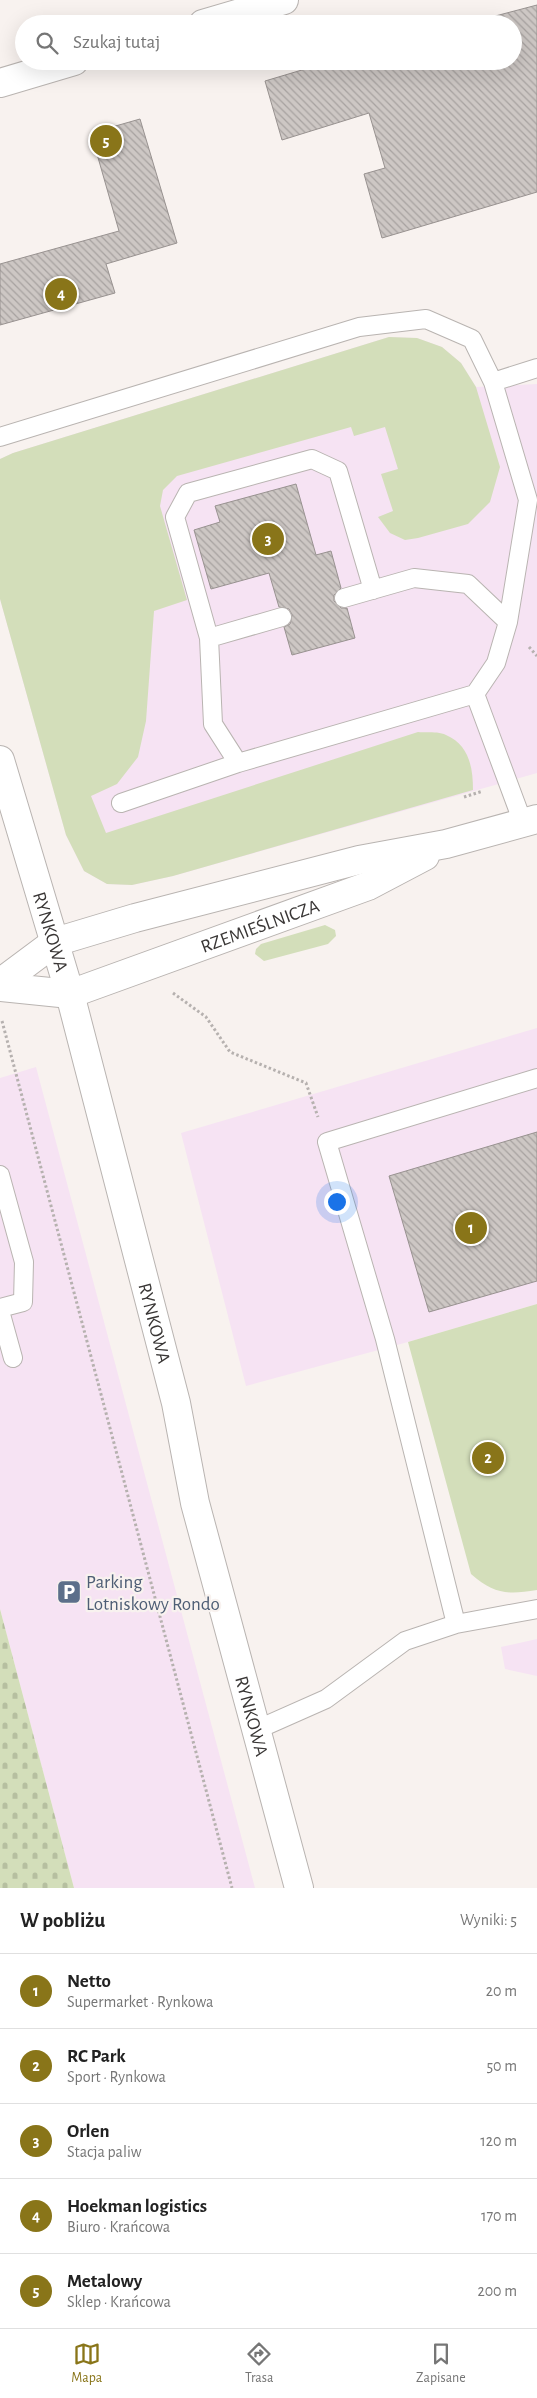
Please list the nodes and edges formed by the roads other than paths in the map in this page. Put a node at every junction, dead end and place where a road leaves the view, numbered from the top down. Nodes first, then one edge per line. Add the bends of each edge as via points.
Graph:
1 (284, 0) edge
2 (233, 15) edge
3 (44, 70) edge
4 (0, 83) edge
5 (537, 368) edge
6 (493, 382) junction
7 (0, 437) edge
8 (373, 590) junction
9 (344, 598) dead end
10 (282, 617) dead end
11 (508, 622) junction
12 (210, 638) junction
13 (475, 694) junction
14 (0, 760) edge
15 (238, 763) junction
16 (121, 803) dead end
17 (530, 821) edge
18 (446, 844) junction
19 (55, 942) junction
20 (0, 983) edge
21 (0, 987) edge
22 (70, 994) junction
23 (537, 1078) edge
24 (0, 1176) edge
25 (0, 1310) edge
26 (13, 1358) dead end
27 (537, 1609) edge
28 (456, 1624) junction
29 (256, 1730) junction
30 (299, 1888) edge

1 - 2 street
3 - 4 street
5 - 6 lane
6 - 7 lane via 472,339 426,319 359,327
6 - 11 lane via 528,500
8 - 9 lane
8 - 11 lane via 414,578 468,584
8 - 12 lane via 338,471 312,459 188,493 175,517
10 - 12 lane
11 - 13 lane via 496,663
12 - 15 lane via 212,724
13 - 15 lane
13 - 17 lane
14 - 19 street, RYNKOWA
15 - 16 lane
17 - 18 street, RZEMIEŚLNICZA
18 - 19 street, RZEMIEŚLNICZA via 359,860
18 - 22 street, RZEMIEŚLNICZA via 368,886
19 - 20 street
19 - 22 street, RYNKOWA
21 - 22 street
22 - 29 street, RYNKOWA via 176,1403 195,1503
23 - 28 lane via 326,1142 385,1339
24 - 25 lane via 24,1262 23,1302
25 - 26 lane
27 - 28 lane
28 - 29 lane via 405,1641 326,1699
29 - 30 street, RYNKOWA

